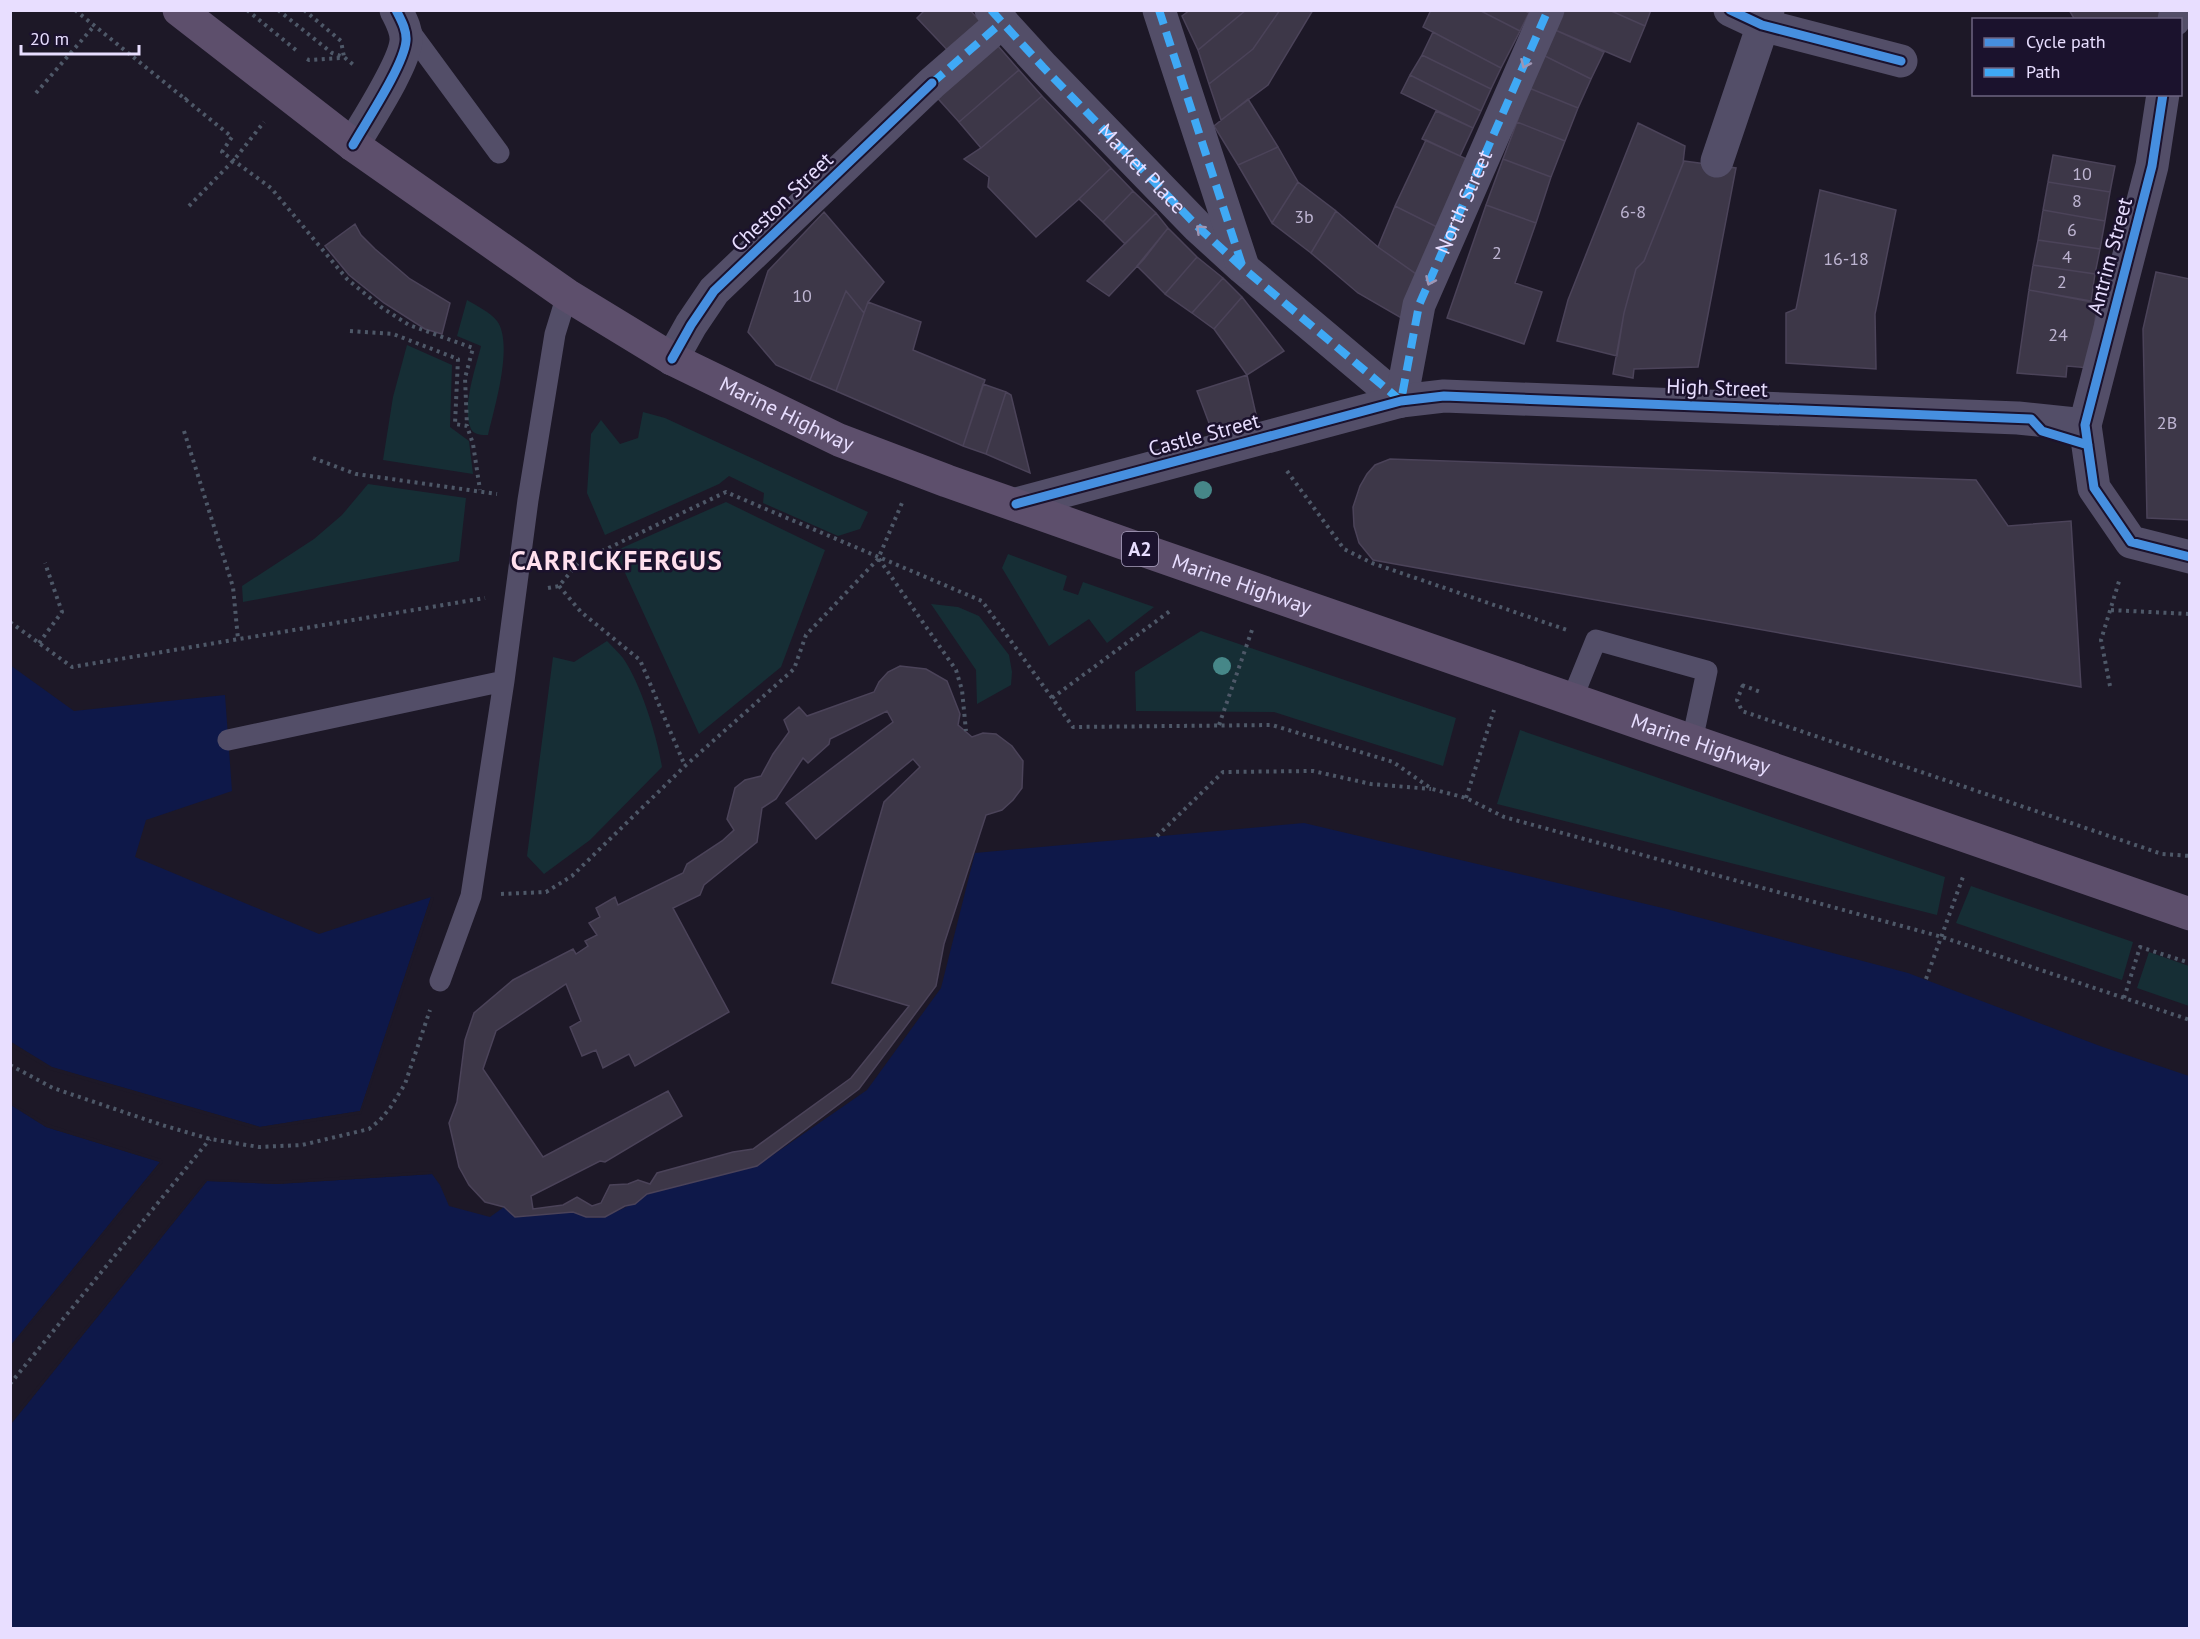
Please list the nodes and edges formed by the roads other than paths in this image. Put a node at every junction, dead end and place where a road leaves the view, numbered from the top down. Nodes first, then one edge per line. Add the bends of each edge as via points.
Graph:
1 (179, 10) edge
2 (1159, 10) edge
3 (1548, 10) edge
4 (1730, 10) edge
5 (399, 16) edge
6 (996, 17) edge
7 (1765, 18) edge
8 (1901, 61) dead end
9 (2163, 96) edge
10 (352, 145) junction
11 (499, 153) dead end
12 (1717, 161) dead end
13 (1243, 268) junction
14 (567, 295) junction
15 (672, 359) junction
16 (1401, 401) junction
17 (2085, 425) junction
18 (1016, 504) junction
19 (2190, 557) edge
20 (504, 681) junction
21 (1572, 699) junction
22 (228, 740) dead end
23 (1692, 741) junction
24 (2190, 914) edge
25 (440, 981) road end

1 - 10 main road, Marine Highway / A2
2 - 13 street, Market Place
3 -> 16 street, North Street via 1419,305
4 - 7 street
5 - 10 street via 406,42 401,59
5 - 11 lane
13 -> 6 street, Market Place via 1197,226
6 - 15 street, Cheston Street via 714,291
7 - 8 street
7 - 12 street
9 - 17 street, Antrim Street via 2152,166
10 - 14 main road, Marine Highway / A2
13 - 16 street, Market Place
14 - 15 main road, Marine Highway / A2
14 - 20 lane via 555,334
15 - 18 main road, Marine Highway / A2 via 839,440
16 - 17 street, High Street via 1444,396 2019,418
16 - 18 street, Castle Street
17 - 19 street via 2094,488 2131,542
18 - 21 main road, Marine Highway / A2
20 - 22 lane
20 - 25 lane via 471,896
21 - 23 main road, Marine Highway / A2
21 - 23 lane via 1596,639 1707,671
23 - 24 main road, Marine Highway / A2

